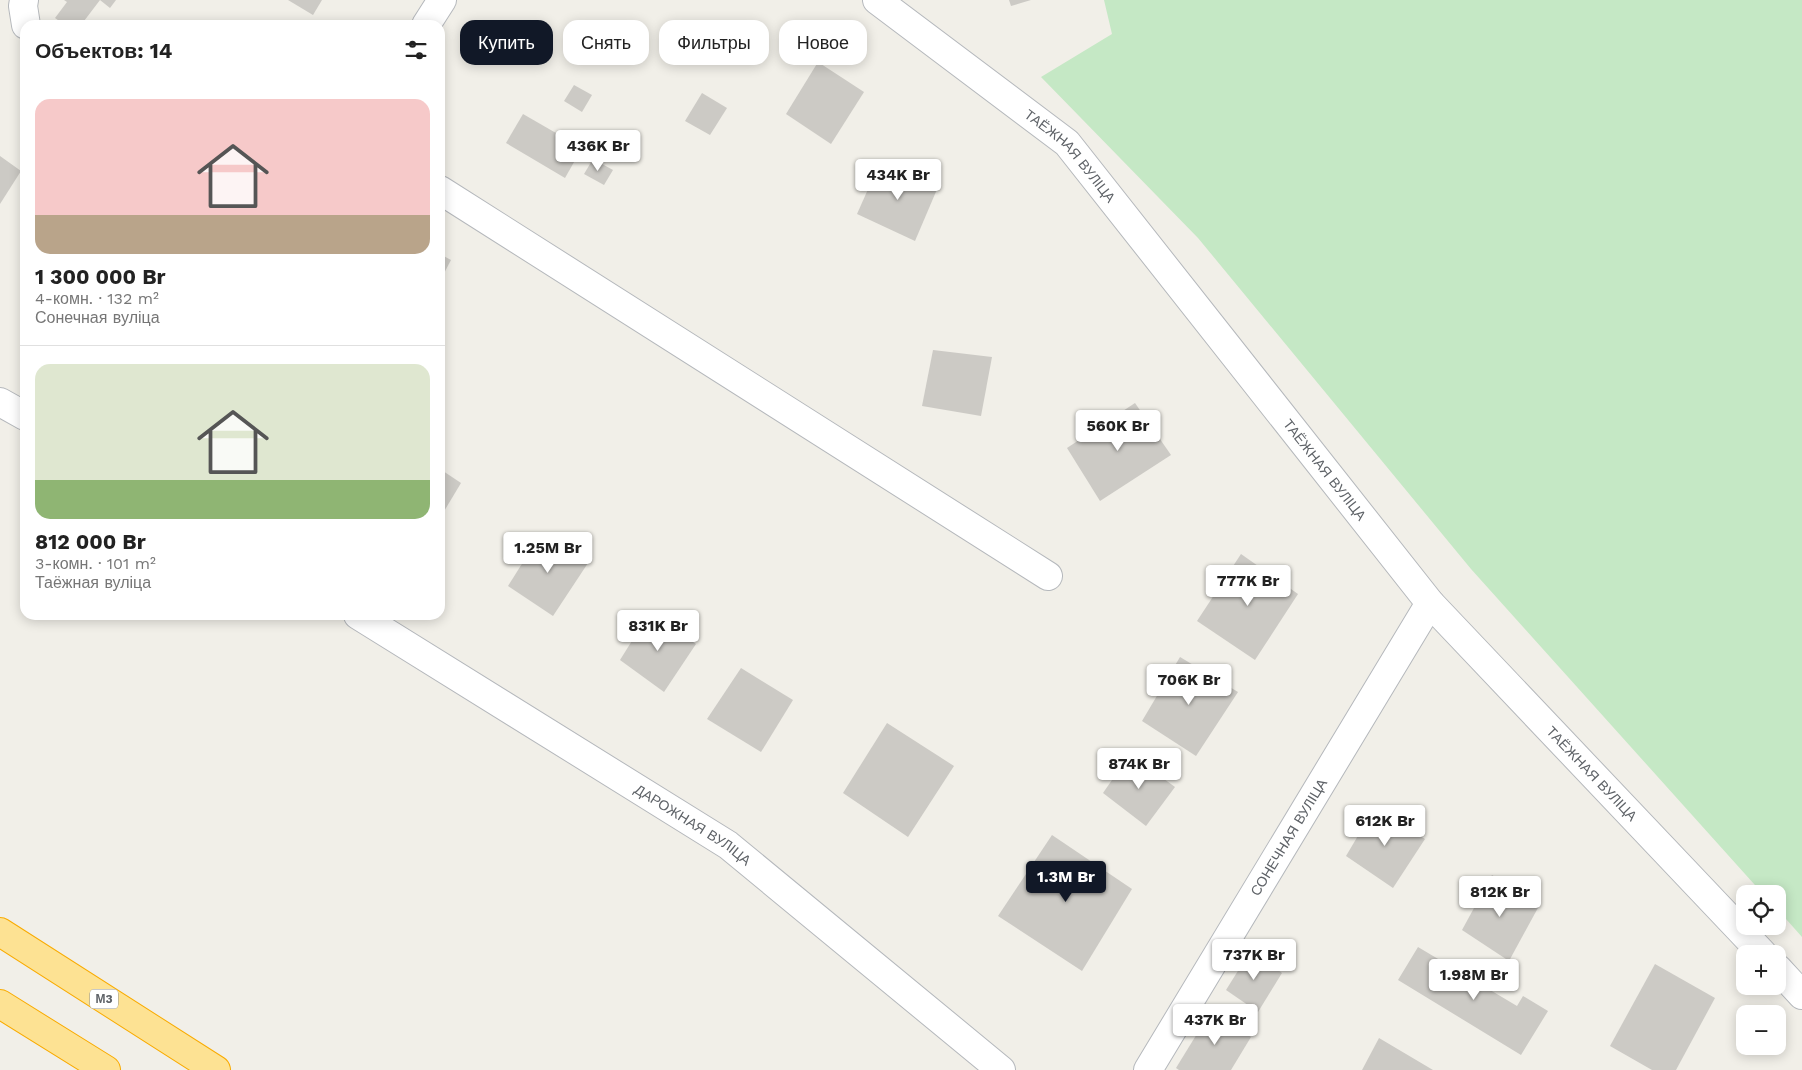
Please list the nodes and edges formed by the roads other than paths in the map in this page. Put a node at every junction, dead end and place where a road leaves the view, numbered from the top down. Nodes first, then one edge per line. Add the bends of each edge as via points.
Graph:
1 (24, 0) edge
2 (442, 0) edge
3 (878, 0) edge
4 (25, 20) edge
5 (429, 20) edge
6 (445, 193) edge
7 (0, 402) edge
8 (20, 413) edge
9 (1048, 576) dead end
10 (1430, 603) junction
11 (366, 620) edge
12 (0, 932) edge
13 (1754, 945) edge
14 (1786, 978) edge
15 (1802, 995) edge
16 (0, 1004) edge
17 (106, 1070) edge
18 (216, 1070) edge
19 (1001, 1070) edge
20 (1148, 1070) edge

1 - 4 street
2 - 5 street
3 - 10 street, ТАЁЖНАЯ ВУЛІЦА via 1067,143
6 - 9 street
7 - 8 street
10 - 13 street, ТАЁЖНАЯ ВУЛІЦА
10 - 20 street, СОНЕЧНАЯ ВУЛІЦА
11 - 19 street, ДАРОЖНАЯ ВУЛІЦА via 728,845
12 - 18 highway, М3
14 - 15 street
16 - 17 highway

